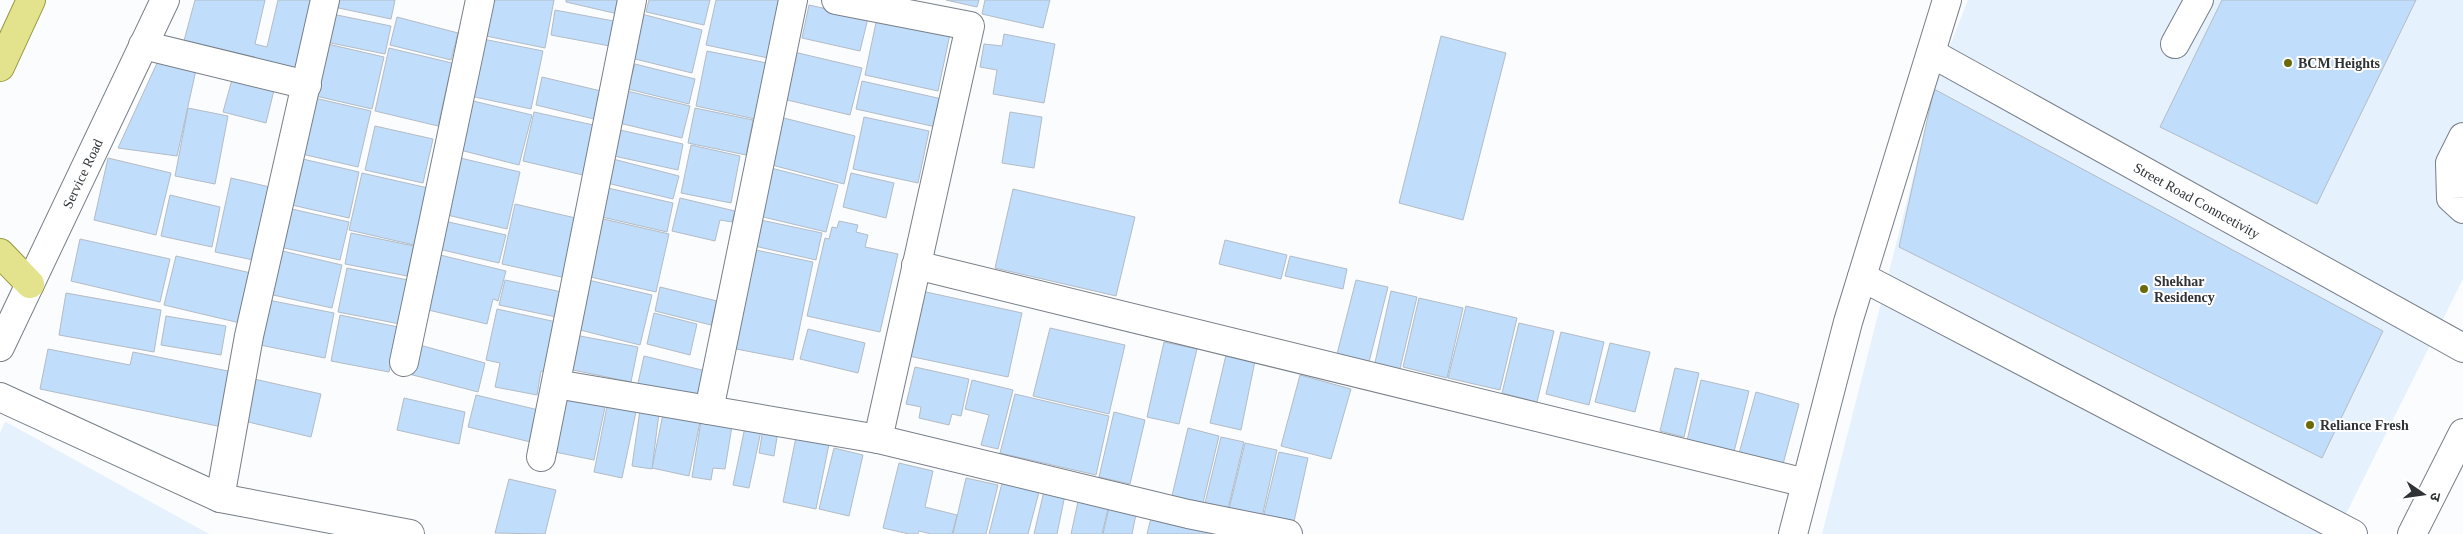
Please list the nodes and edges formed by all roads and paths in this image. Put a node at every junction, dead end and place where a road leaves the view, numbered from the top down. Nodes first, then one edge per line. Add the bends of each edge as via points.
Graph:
1 (31, 0) edge
2 (165, 0) edge
3 (325, 0) edge
4 (480, 0) edge
5 (632, 0) edge
6 (793, 0) edge
7 (836, 0) edge
8 (1947, 0) edge
9 (2199, 0) edge
10 (2175, 44) dead end
11 (143, 45) junction
12 (1931, 53) junction
13 (0, 67) edge
14 (306, 85) junction
15 (2463, 138) edge
16 (2463, 209) edge
17 (0, 252) edge
18 (916, 265) junction
19 (1862, 277) junction
20 (30, 284) junction
21 (0, 347) edge
22 (2463, 348) edge
23 (404, 362) dead end
24 (556, 384) junction
25 (0, 397) edge
26 (708, 410) junction
27 (2463, 433) edge
28 (878, 439) junction
29 (541, 457) dead end
30 (1806, 483) junction
31 (220, 498) junction
32 (410, 534) edge
33 (1288, 534) edge
34 (1793, 534) edge
35 (2353, 534) edge
36 (2412, 534) edge

1 - 13 main road
2 - 11 street, Service Road
3 - 14 street
4 - 23 street
5 - 24 street
6 - 26 street
7 - 18 street via 970,26
8 - 12 street
9 - 10 street
11 - 14 street
11 - 20 street, Service Road
12 - 19 street
12 - 22 street, Street Road Conncetivity
14 - 31 street via 249,336
15 - 16 street via 2450,163 2451,198
17 - 20 main road
18 - 28 street
18 - 30 street
19 - 30 street
19 - 35 street
20 - 21 street, Service Road
24 - 26 street
24 - 29 street
25 - 31 street
26 - 28 street
27 - 36 street
28 - 33 street via 1188,514
30 - 34 street
31 - 32 street

